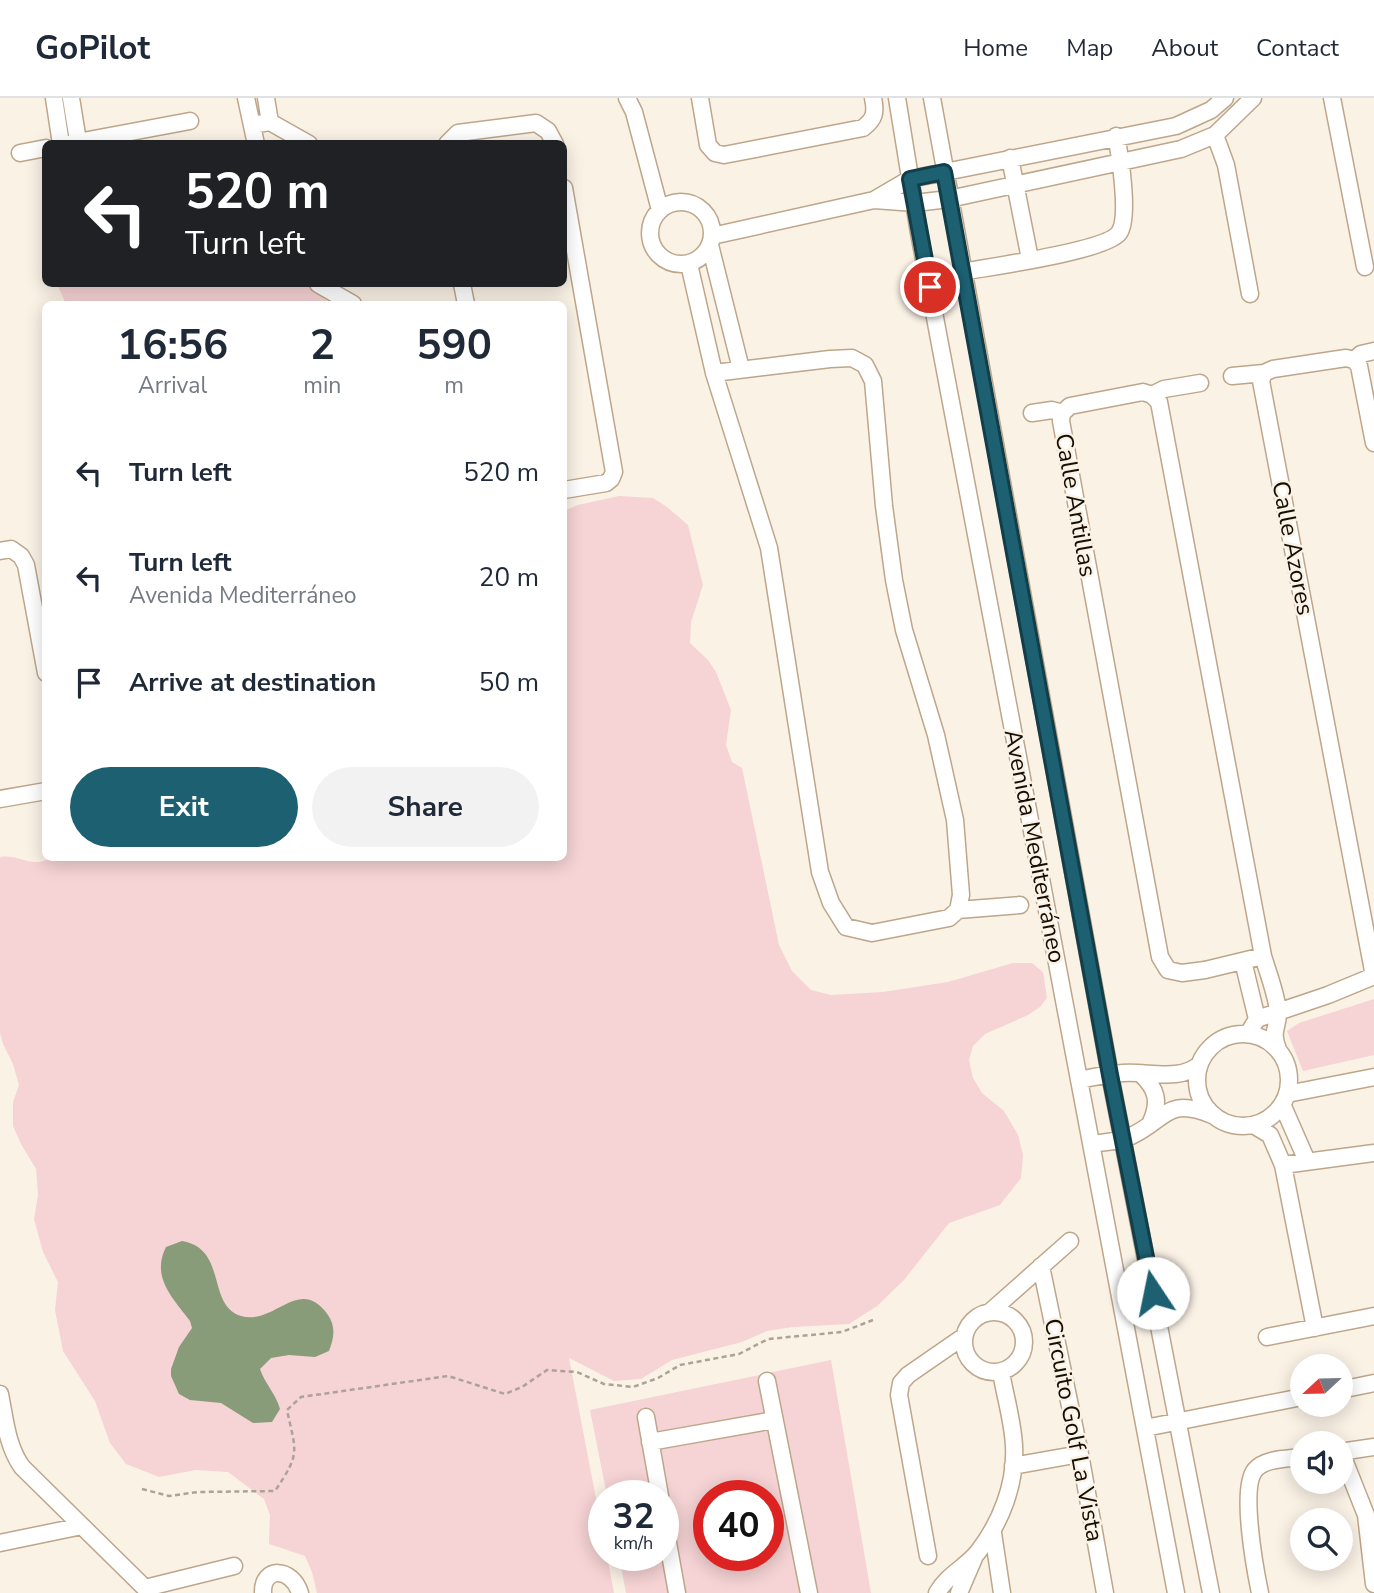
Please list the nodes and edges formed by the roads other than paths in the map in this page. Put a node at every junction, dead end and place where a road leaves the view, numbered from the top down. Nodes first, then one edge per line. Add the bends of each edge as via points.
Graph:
1 (54, 98) edge
2 (71, 98) edge
3 (246, 98) edge
4 (266, 98) edge
5 (627, 98) edge
6 (699, 98) edge
7 (873, 98) edge
8 (897, 98) edge
9 (932, 98) edge
10 (1253, 98) edge
11 (1332, 98) edge
12 (1221, 99) edge
13 (190, 121) dead end
14 (270, 122) junction
15 (252, 125) junction
16 (1215, 135) junction
17 (1116, 136) junction
18 (60, 140) edge
19 (73, 140) edge
20 (84, 140) edge
21 (255, 140) edge
22 (302, 140) edge
23 (451, 140) edge
24 (553, 140) edge
25 (1075, 145) junction
26 (42, 149) edge
27 (20, 153) dead end
28 (1010, 158) junction
29 (1121, 163) junction
30 (944, 172) junction
31 (1080, 172) junction
32 (910, 179) junction
33 (1015, 186) junction
34 (949, 199) junction
35 (874, 200) junction
36 (915, 203) junction
37 (567, 205) edge
38 (660, 210) junction
39 (711, 241) junction
40 (1030, 259) junction
41 (689, 264) junction
42 (1365, 267) dead end
43 (962, 272) junction
44 (323, 287) edge
45 (1250, 293) dead end
46 (348, 301) edge
47 (1374, 351) edge
48 (1354, 360) junction
49 (741, 369) junction
50 (713, 373) junction
51 (1264, 373) junction
52 (1232, 376) dead end
53 (1200, 383) dead end
54 (1152, 395) junction
55 (1062, 412) junction
56 (1032, 413) dead end
57 (1374, 443) edge
58 (567, 490) edge
59 (0, 551) edge
60 (42, 651) edge
61 (42, 792) edge
62 (0, 799) edge
63 (1367, 898) edge
64 (1020, 905) dead end
65 (958, 910) junction
66 (1263, 956) junction
67 (1242, 961) junction
68 (1374, 976) edge
69 (1278, 1012) junction
70 (1257, 1019) junction
71 (1248, 1034) junction
72 (1278, 1049) junction
73 (1199, 1064) junction
74 (1141, 1073) junction
75 (1110, 1075) junction
76 (1374, 1077) edge
77 (1079, 1080) junction
78 (1285, 1099) junction
79 (1212, 1115) junction
80 (1151, 1122) junction
81 (1255, 1126) junction
82 (1124, 1139) junction
83 (1092, 1144) junction
84 (1374, 1153) edge
85 (1307, 1161) junction
86 (1283, 1165) junction
87 (1070, 1241) dead end
88 (1041, 1266) junction
89 (991, 1311) junction
90 (1374, 1316) edge
91 (1315, 1328) junction
92 (964, 1337) junction
93 (1267, 1337) dead end
94 (1000, 1371) junction
95 (767, 1381) dead end
96 (1374, 1383) edge
97 (1353, 1387) edge
98 (0, 1394) edge
99 (1290, 1399) edge
100 (646, 1417) dead end
101 (774, 1420) junction
102 (1177, 1421) junction
103 (3, 1425) edge
104 (1145, 1427) junction
105 (650, 1442) junction
106 (1374, 1447) edge
107 (1353, 1450) edge
108 (1080, 1454) junction
109 (1290, 1459) edge
110 (1013, 1466) junction
111 (657, 1480) edge
112 (1353, 1482) edge
113 (82, 1526) junction
114 (993, 1533) junction
115 (0, 1543) edge
116 (928, 1556) dead end
117 (974, 1558) junction
118 (234, 1566) dead end
119 (673, 1571) edge
120 (1374, 1584) edge
121 (147, 1590) edge
122 (263, 1593) edge
123 (300, 1593) edge
124 (677, 1593) edge
125 (809, 1593) edge
126 (936, 1593) edge
127 (959, 1593) edge
128 (1002, 1593) edge
129 (1105, 1593) edge
130 (1176, 1593) edge
131 (1210, 1593) edge
132 (1260, 1593) edge

1 - 18 street
2 - 19 street
3 - 15 street
4 - 14 street
5 - 38 street
6 - 7 street via 708,145 724,155 863,128 873,121
8 - 32 street, Avenida Mediterráneo
9 - 30 street, Avenida Mediterráneo
10 - 16 street
11 - 42 street
12 - 17 street via 1210,110 1177,126
13 - 20 street
14 - 15 street
14 - 22 street
15 - 21 street
16 - 29 street via 1181,149
16 - 45 street via 1226,165
17 - 25 street
17 - 29 street
23 - 24 street via 458,134 536,123
25 - 28 street
25 - 31 street
26 - 27 street
28 - 30 street
28 - 33 street
29 - 31 street
29 - 40 street via 1124,218 1120,232 1110,241
30 - 32 street
30 - 34 street, Avenida Mediterráneo
31 - 33 street
32 - 35 street
32 - 36 street, Avenida Mediterráneo
33 - 34 street
33 - 40 street
34 - 36 street
34 - 43 street, Avenida Mediterráneo
35 - 36 street
35 - 39 street
36 - 77 street, Avenida Mediterráneo
37 - 58 street via 614,472 606,483
38 - 39 street via 676,202 695,205 708,218
38 - 41 street via 650,232 653,248 665,260
39 - 41 street via 705,254
39 - 49 street
40 - 43 street
41 - 50 street
43 - 75 street, Avenida Mediterráneo
44 - 46 street
47 - 48 street
48 - 51 street
48 - 57 street
49 - 50 street
49 - 65 street via 852,358 865,365 873,381 894,580 955,820
50 - 65 street via 769,548 820,872 831,904 846,927 872,933 949,918
51 - 52 street
51 - 63 street, Calle Azores via 1261,381
53 - 54 street, Calle Antillas
54 - 55 street, Calle Antillas via 1143,392 1070,406
54 - 66 street via 1159,402
55 - 56 street
55 - 67 street, Calle Antillas via 1160,957 1168,970 1182,973
59 - 60 street via 11,549 26,565
61 - 62 street
63 - 68 street, Calle Azores
64 - 65 street
66 - 67 street, Calle Antillas
66 - 69 street
67 - 70 street
68 - 69 street
69 - 70 street
69 - 72 street via 1273,1039
70 - 71 street
71 - 72 street
71 - 73 street via 1218,1040
72 - 78 street via 1288,1070
73 - 74 street via 1183,1073
73 - 79 street via 1198,1093
74 - 75 street
74 - 80 street via 1157,1097
75 - 77 street
75 - 82 street, Avenida Mediterráneo
76 - 78 street
77 - 83 street, Avenida Mediterráneo
78 - 81 street via 1271,1117
78 - 85 street
79 - 80 street via 1187,1107 1172,1109
79 - 81 street via 1231,1125
80 - 82 street
81 - 86 street via 1270,1135
82 - 83 street
82 - 102 street, Avenida Mediterráneo
83 - 104 street, Avenida Mediterráneo
84 - 85 street
85 - 86 street
86 - 91 street
87 - 88 street
88 - 89 street
88 - 108 street, Circuito Golf La Vista
89 - 92 street via 972,1319
89 - 94 street, Circuito Golf La Vista via 1018,1323 1024,1342 1017,1361
90 - 91 street
91 - 93 street
92 - 94 street via 973,1364
92 - 116 street via 908,1375 899,1395
94 - 110 street via 1014,1445
95 - 101 street
96 - 97 street
98 - 103 street
99 - 102 street
100 - 105 street
101 - 105 street
101 - 125 street
102 - 104 street
102 - 131 street, Avenida Mediterráneo
103 - 113 street via 22,1467
104 - 130 street, Avenida Mediterráneo
105 - 111 street
106 - 107 street
108 - 110 street
108 - 129 street, Circuito Golf La Vista
109 - 132 street via 1267,1462 1250,1480 1249,1541
110 - 114 street via 1009,1493
112 - 120 street via 1366,1515
113 - 115 street
113 - 121 street
114 - 117 street
114 - 128 street
117 - 126 street
117 - 127 street
118 - 121 street
119 - 124 street
122 - 123 street via 267,1578 284,1573 294,1578

